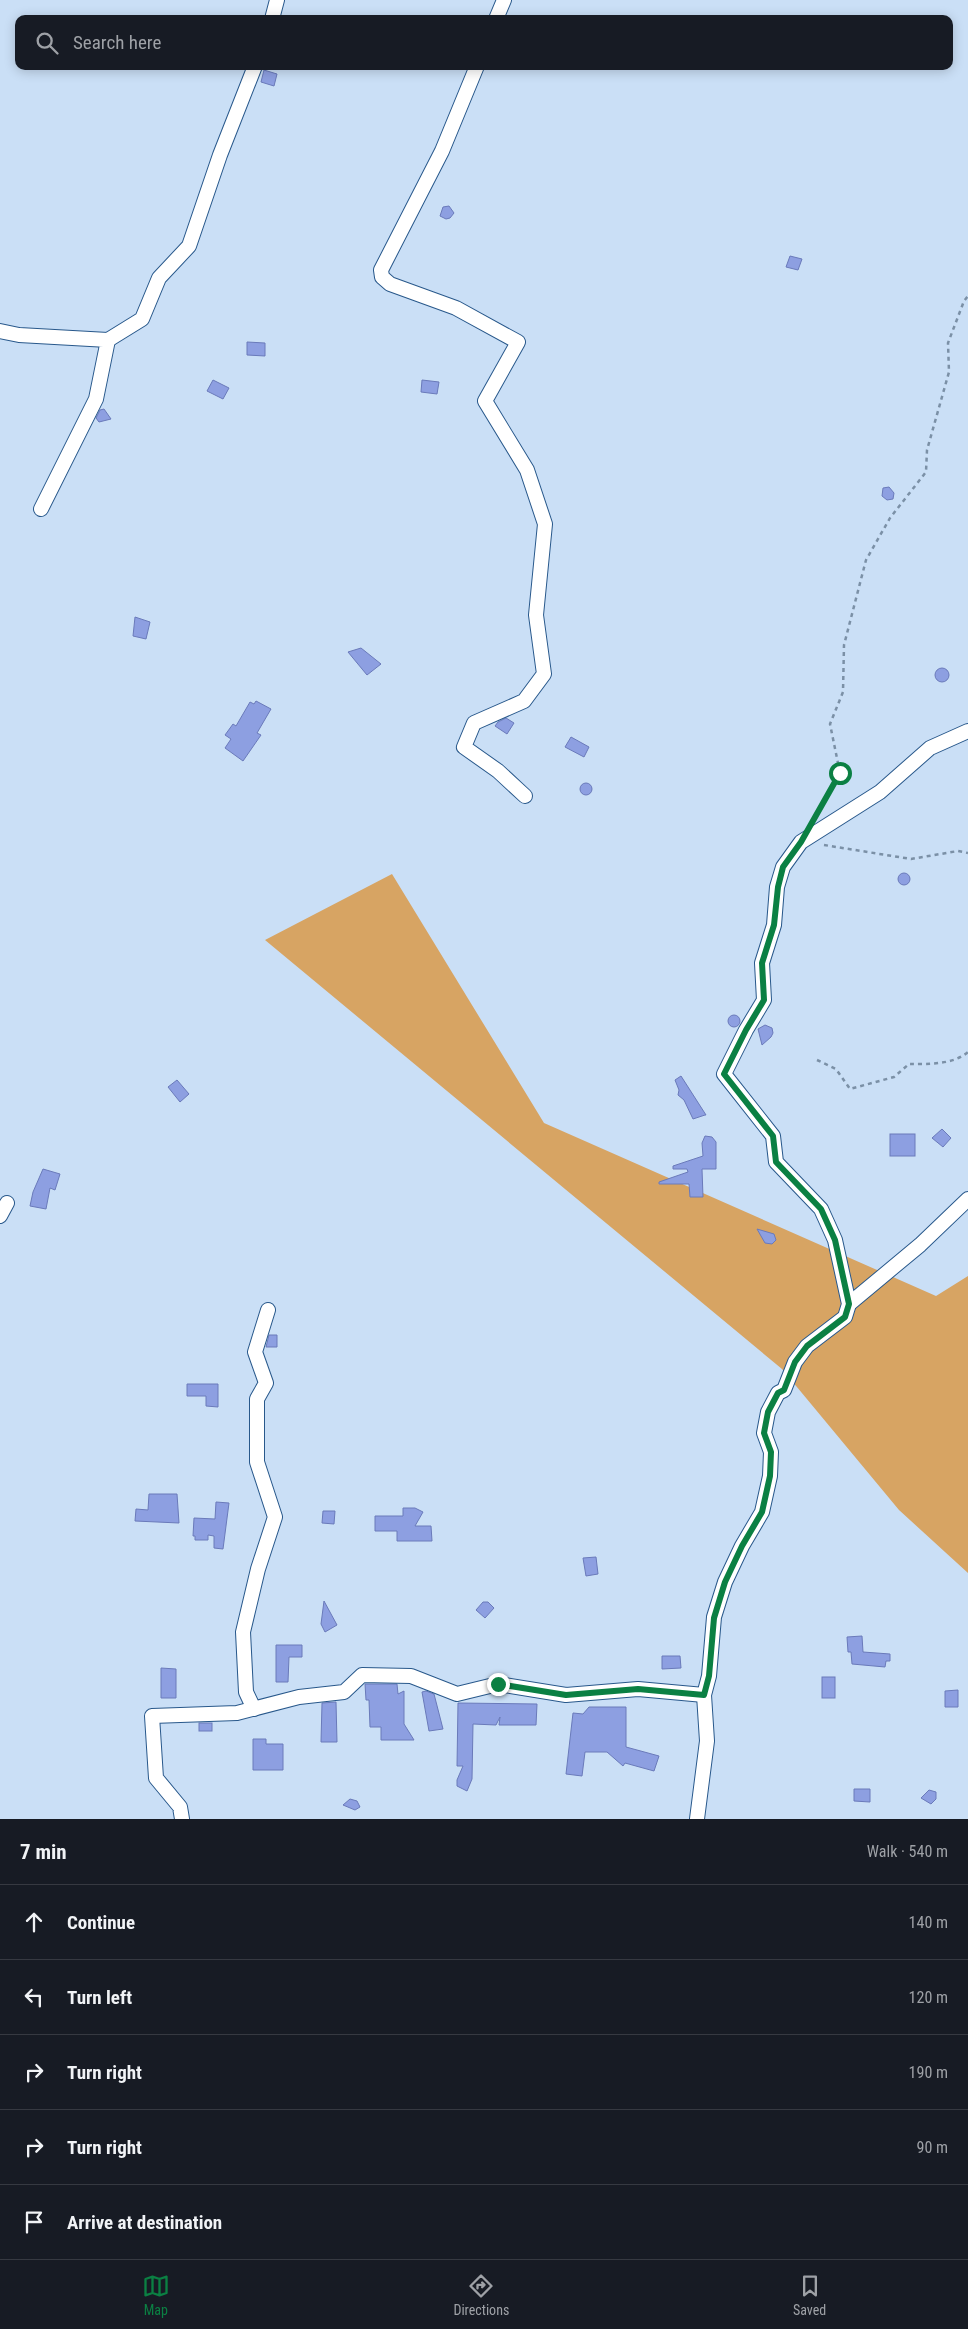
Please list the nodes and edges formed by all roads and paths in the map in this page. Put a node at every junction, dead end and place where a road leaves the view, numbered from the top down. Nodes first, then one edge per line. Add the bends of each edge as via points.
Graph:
1 (277, 0) edge
2 (504, 0) edge
3 (273, 15) edge
4 (498, 15) edge
5 (253, 70) edge
6 (475, 70) edge
7 (968, 296) edge
8 (0, 331) edge
9 (108, 340) junction
10 (41, 509) dead end
11 (968, 731) edge
12 (524, 796) dead end
13 (815, 816) dead end
14 (801, 842) junction
15 (968, 853) edge
16 (968, 1052) edge
17 (817, 1060) dead end
18 (968, 1199) edge
19 (849, 1304) junction
20 (268, 1310) dead end
21 (704, 1695) junction
22 (254, 1709) junction
23 (182, 1819) edge
24 (697, 1819) edge

1 - 3 street
2 - 4 street
5 - 9 street via 188,246 160,278 142,319
6 - 12 street via 442,151 381,270 382,277 390,284 456,308 518,342 485,401 527,470 545,524 536,615 544,674 524,701 474,723 464,748 498,770
7 - 13 path via 948,343 949,372 927,450 926,472 890,518 866,560 844,645 843,692 830,724 840,773
8 - 9 street
9 - 10 street via 96,399
11 - 14 street via 930,748 880,792
14 - 15 path via 911,859 958,851
14 - 19 street via 783,867 778,887 774,925 762,963 764,1000 724,1074 773,1136 776,1162 821,1209 835,1240
16 - 17 path via 948,1061 909,1064 894,1077 850,1089 836,1070
18 - 19 street via 920,1246
19 - 21 street via 845,1317 807,1346 795,1362 784,1390 778,1393 768,1412 764,1433 771,1452 770,1476 762,1512 725,1582 714,1618 709,1676
20 - 22 street via 255,1352 266,1383 257,1399 257,1462 275,1516 243,1632 246,1692
21 - 22 street via 638,1689 566,1695 498,1684 457,1694 411,1676 362,1675 344,1692 299,1697
21 - 24 street via 706,1741
22 - 23 street via 237,1713 152,1716 156,1778 180,1807

